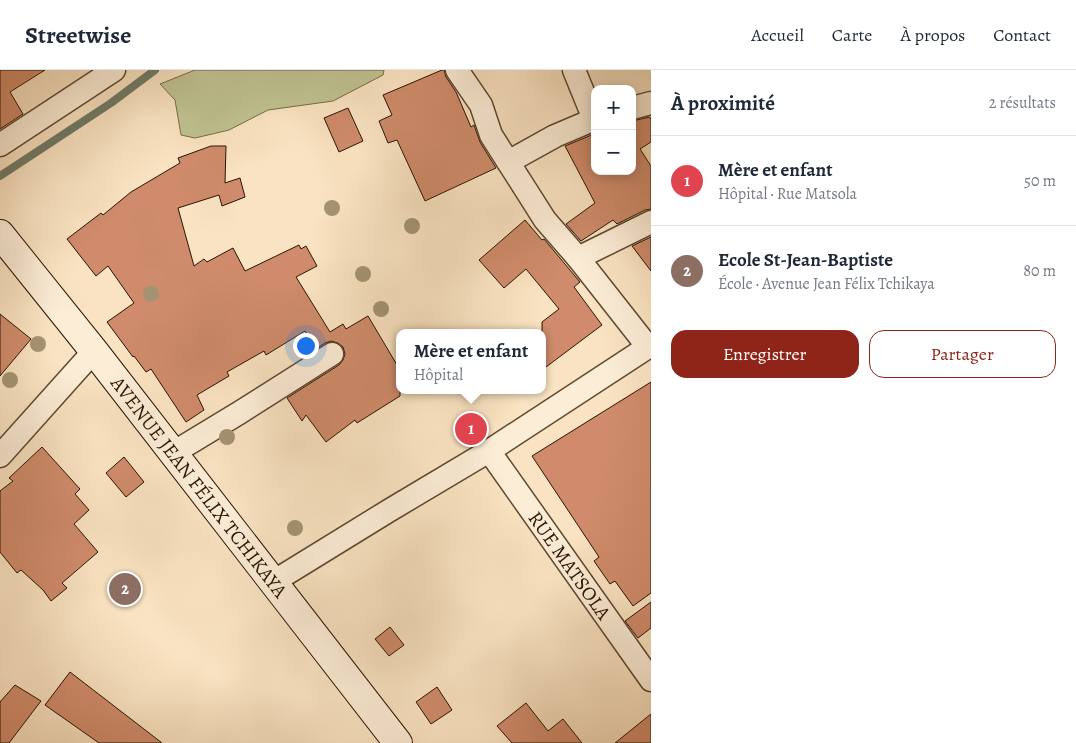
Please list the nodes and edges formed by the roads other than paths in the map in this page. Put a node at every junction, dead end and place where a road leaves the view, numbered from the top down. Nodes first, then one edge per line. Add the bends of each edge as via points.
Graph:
1 (114, 70) edge
2 (457, 70) edge
3 (574, 70) edge
4 (651, 103) edge
5 (636, 107) edge
6 (591, 110) edge
7 (591, 121) edge
8 (0, 145) edge
9 (508, 162) junction
10 (651, 222) edge
11 (0, 234) edge
12 (578, 258) junction
13 (650, 346) edge
14 (94, 351) junction
15 (332, 354) dead end
16 (489, 451) junction
17 (173, 453) junction
18 (0, 456) edge
19 (273, 582) junction
20 (651, 680) edge
21 (398, 743) edge

1 - 8 street
2 - 9 street via 481,105 491,135
3 - 6 street
4 - 5 street
7 - 9 street
9 - 12 street via 545,220
10 - 12 street
11 - 14 main road, AVENUE JEAN FÉLIX TCHIKAYA
12 - 13 street
13 - 16 street
14 - 17 main road, AVENUE JEAN FÉLIX TCHIKAYA
14 - 18 street
15 - 17 street
16 - 19 street
16 - 20 street, RUE MATSOLA
17 - 19 main road, AVENUE JEAN FÉLIX TCHIKAYA
19 - 21 main road, AVENUE JEAN FÉLIX TCHIKAYA

